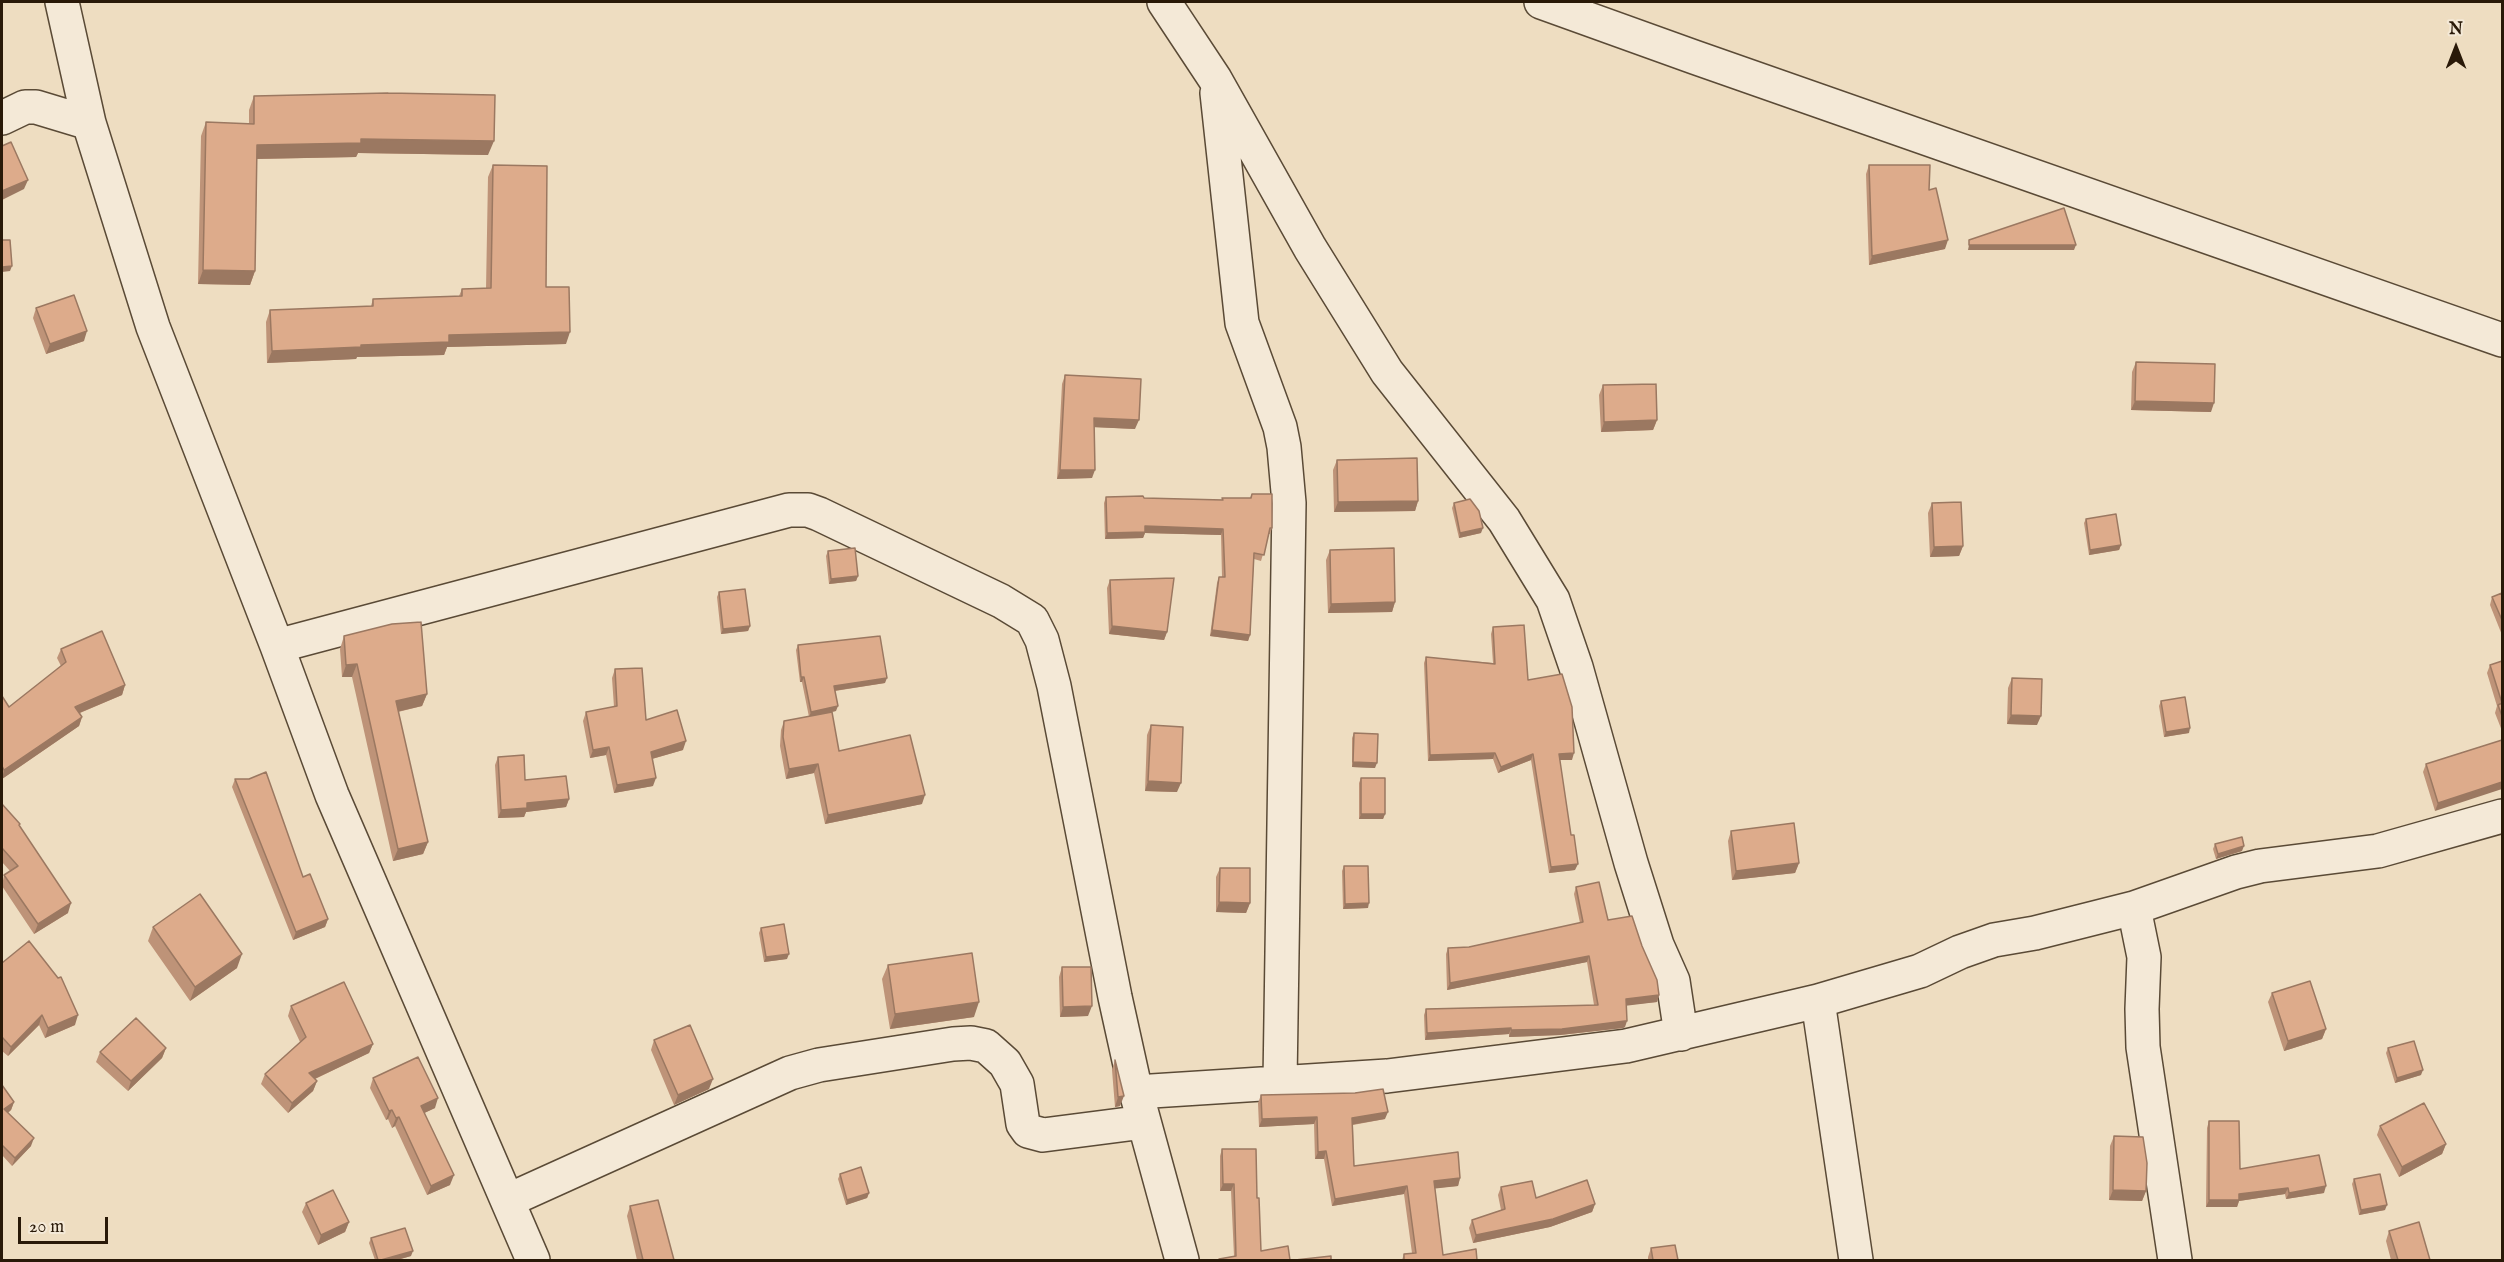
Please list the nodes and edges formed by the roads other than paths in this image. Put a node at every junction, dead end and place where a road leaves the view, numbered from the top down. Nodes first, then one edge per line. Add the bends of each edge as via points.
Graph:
1 (62, 2) edge
2 (1164, 2) edge
3 (1541, 2) edge
4 (1215, 79) junction
5 (2, 118) edge
6 (89, 123) junction
7 (2502, 340) edge
8 (277, 646) junction
9 (2502, 816) edge
10 (2134, 908) junction
11 (1818, 1001) junction
12 (1681, 1034) junction
13 (1280, 1081) junction
14 (1140, 1107) junction
15 (509, 1200) junction
16 (533, 1260) edge
17 (1182, 1260) edge
18 (1856, 1260) edge
19 (2175, 1260) edge

1 - 6 street
2 - 4 street
3 - 7 street
4 - 12 street via 1310,248 1387,372 1504,520 1553,600 1576,667 1634,874 1673,981
4 - 13 street via 1242,323 1280,427 1288,503
5 - 6 street via 25,107 36,107
6 - 8 street via 153,327
8 - 14 street via 789,510 819,514 1001,601 1032,620 1042,640
8 - 15 street via 332,795
9 - 10 street via 2378,851 2236,872
10 - 11 street via 1994,940 1920,971
10 - 19 street via 2144,957 2144,1047
11 - 12 street
11 - 18 street
12 - 13 street via 1626,1046 1387,1076
13 - 14 street
14 - 15 street via 1043,1135 1028,1131 1023,1124 1017,1084 1005,1063 986,1046 971,1042 953,1044 790,1073
14 - 17 street
15 - 16 street

